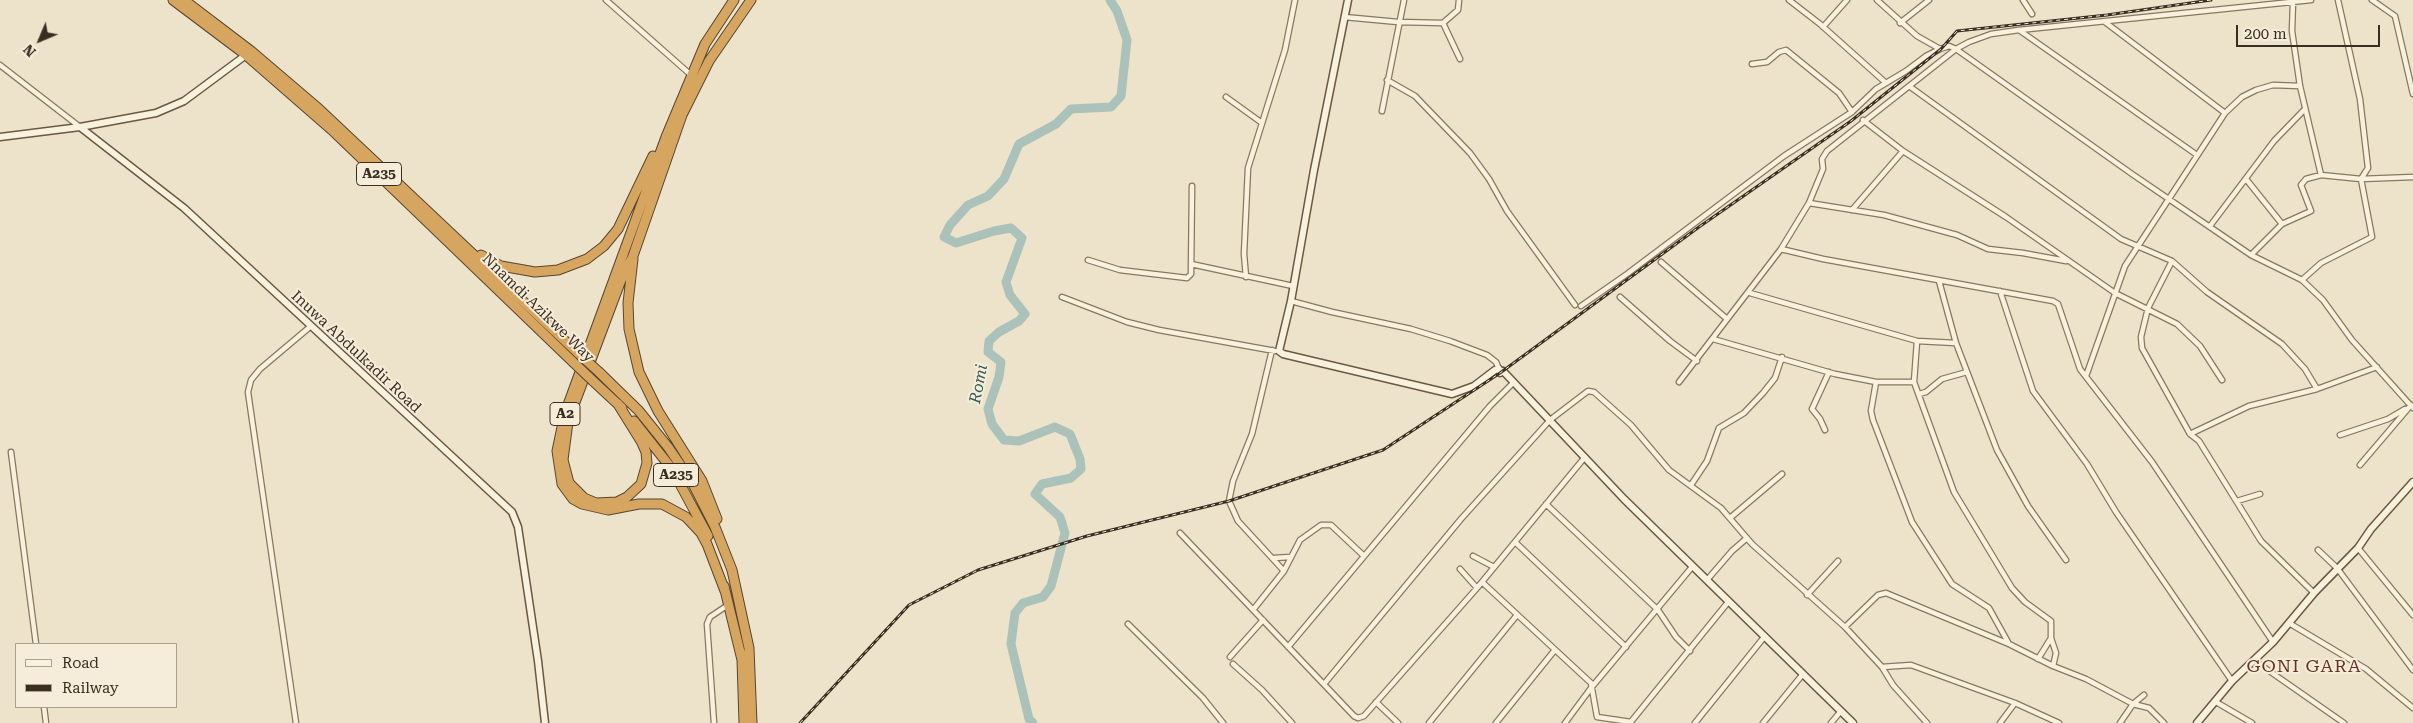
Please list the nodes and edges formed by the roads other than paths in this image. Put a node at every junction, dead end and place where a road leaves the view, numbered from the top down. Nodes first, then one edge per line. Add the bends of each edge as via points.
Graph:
1 (173, 0) edge
2 (184, 0) edge
3 (606, 0) edge
4 (734, 0) edge
5 (751, 0) edge
6 (1295, 0) edge
7 (1348, 0) edge
8 (1404, 0) edge
9 (1460, 0) edge
10 (1789, 0) edge
11 (1847, 0) edge
12 (1877, 0) edge
13 (1928, 0) edge
14 (2023, 0) edge
15 (2311, 0) edge
16 (2338, 0) edge
17 (2372, 0) edge
18 (2293, 2) junction
19 (2032, 14) dead end
20 (1344, 17) junction
21 (1398, 22) junction
22 (2105, 22) junction
23 (1442, 23) junction
24 (1900, 23) junction
25 (1823, 28) junction
26 (2019, 30) junction
27 (1940, 49) junction
28 (1956, 49) junction
29 (248, 53) junction
30 (1460, 59) dead end
31 (1752, 64) dead end
32 (0, 65) edge
33 (691, 75) junction
34 (1388, 80) junction
35 (1886, 84) junction
36 (1909, 86) junction
37 (2300, 86) junction
38 (2413, 94) edge
39 (1226, 97) dead end
40 (2304, 110) junction
41 (1382, 111) dead end
42 (1852, 112) junction
43 (2225, 113) junction
44 (1863, 120) junction
45 (1262, 123) junction
46 (80, 127) junction
47 (0, 137) edge
48 (666, 137) junction
49 (1903, 151) junction
50 (2197, 155) junction
51 (2321, 175) junction
52 (2413, 177) edge
53 (2246, 179) junction
54 (2361, 179) junction
55 (1192, 186) dead end
56 (2170, 198) junction
57 (1809, 203) junction
58 (1852, 210) junction
59 (2282, 224) junction
60 (2210, 226) junction
61 (2139, 246) junction
62 (467, 247) junction
63 (1781, 249) junction
64 (2251, 255) junction
65 (633, 256) junction
66 (1088, 260) dead end
67 (2067, 261) junction
68 (2172, 261) junction
69 (1661, 262) dead end
70 (1191, 264) junction
71 (1246, 277) junction
72 (2302, 280) junction
73 (1939, 281) junction
74 (1293, 286) junction
75 (2000, 291) junction
76 (1750, 292) junction
77 (2115, 293) junction
78 (1062, 297) dead end
79 (1620, 297) dead end
80 (1292, 301) junction
81 (1575, 305) dead end
82 (1581, 306) dead end
83 (2148, 308) junction
84 (1727, 319) junction
85 (311, 326) junction
86 (1713, 340) junction
87 (1916, 341) junction
88 (1956, 343) junction
89 (1275, 351) junction
90 (576, 358) junction
91 (1782, 358) junction
92 (1697, 361) junction
93 (2377, 367) junction
94 (1499, 369) junction
95 (1829, 372) junction
96 (1967, 372) junction
97 (2086, 377) junction
98 (2222, 380) dead end
99 (1514, 382) junction
100 (1679, 382) dead end
101 (1876, 382) junction
102 (1914, 382) junction
103 (2316, 389) junction
104 (1919, 394) junction
105 (618, 404) junction
106 (2412, 407) edge
107 (1550, 420) junction
108 (1825, 430) dead end
109 (2190, 434) junction
110 (2340, 435) dead end
111 (11, 452) dead end
112 (1585, 457) junction
113 (2360, 465) dead end
114 (1782, 474) dead end
115 (2413, 482) edge
116 (1691, 485) junction
117 (2260, 494) dead end
118 (2237, 501) junction
119 (1546, 504) junction
120 (1730, 518) junction
121 (1180, 533) dead end
122 (1747, 538) junction
123 (1515, 542) junction
124 (2358, 548) junction
125 (2318, 550) dead end
126 (1364, 556) junction
127 (1473, 556) dead end
128 (1290, 557) junction
129 (1274, 558) junction
130 (2066, 560) dead end
131 (1838, 561) dead end
132 (1494, 567) junction
133 (1692, 567) junction
134 (2338, 568) junction
135 (1460, 569) dead end
136 (732, 570) junction
137 (1284, 570) junction
138 (1706, 580) junction
139 (1482, 582) junction
140 (1477, 588) junction
141 (726, 591) junction
142 (2314, 593) junction
143 (1807, 595) junction
144 (1729, 601) junction
145 (729, 604) junction
146 (1253, 610) junction
147 (1658, 610) junction
148 (1517, 615) junction
149 (2413, 615) edge
150 (1263, 620) junction
151 (2289, 623) junction
152 (1128, 624) dead end
153 (1845, 627) junction
154 (1765, 636) junction
155 (2051, 638) junction
156 (2273, 642) junction
157 (36, 643) edge
158 (2009, 644) junction
159 (1288, 647) junction
160 (1626, 647) junction
161 (1554, 651) junction
162 (1690, 651) junction
163 (1230, 657) dead end
164 (2038, 659) junction
165 (2255, 661) junction
166 (1233, 664) dead end
167 (1882, 666) junction
168 (2053, 666) junction
169 (2413, 670) edge
170 (1803, 674) junction
171 (2232, 681) junction
172 (1324, 684) junction
173 (1591, 686) junction
174 (2144, 695) dead end
175 (1376, 702) junction
176 (2216, 702) junction
177 (2015, 703) junction
178 (2133, 704) junction
179 (44, 708) edge
180 (2413, 708) edge
181 (1841, 711) junction
182 (1364, 716) junction
183 (1289, 722) edge
184 (2342, 722) edge
185 (46, 723) edge
186 (296, 723) edge
187 (545, 723) edge
188 (714, 723) edge
189 (744, 723) edge
190 (752, 723) edge
191 (1222, 723) edge
192 (1358, 723) edge
193 (1398, 723) edge
194 (1430, 723) edge
195 (1496, 723) edge
196 (1565, 723) edge
197 (1630, 723) edge
198 (1695, 723) edge
199 (1763, 723) edge
200 (1830, 723) edge
201 (1853, 723) edge
202 (1927, 723) edge
203 (2000, 723) edge
204 (2058, 723) edge
205 (2120, 723) edge
206 (2164, 723) edge
207 (2196, 723) edge
208 (2252, 723) edge

1 - 29 highway, Nnamdi Azikwe Way / A235
2 - 29 highway, Nnamdi Azikwe Way / A235
3 - 33 street
4 - 33 highway, A2 via 705,44
5 - 65 highway via 720,43 693,90
6 - 45 street via 1285,50
7 - 20 street
8 - 21 street
9 - 23 street via 1458,10
10 - 25 street
11 - 25 street
12 - 24 street
13 - 24 street
14 - 19 street
15 - 18 street
16 - 54 street via 2360,99 2368,168
17 - 38 street via 2395,16
18 - 22 street
18 - 37 street via 2292,31
20 - 21 street
20 - 74 street
21 - 23 street
21 - 34 street
22 - 26 street
22 - 43 street
23 - 30 street
24 - 27 street
25 - 35 street
26 - 28 street via 1991,34
26 - 50 street
27 - 28 street via 1949,46
27 - 35 street
28 - 36 street
28 - 56 street
29 - 46 street via 184,101 156,113
29 - 62 highway, Nnamdi Azikwe Way / A235 via 331,120
29 - 90 highway, Nnamdi Azikwe Way / A235
31 - 42 street via 1766,62 1786,50 1839,93
32 - 46 street
33 - 48 highway, A2
34 - 41 street
34 - 81 street via 1429,109 1470,153 1507,212
35 - 42 street
36 - 44 street
36 - 61 street via 2121,239
37 - 40 street
37 - 43 street via 2273,85 2256,90 2242,97
39 - 45 street
40 - 51 street
40 - 53 street via 2274,141
42 - 82 street via 1784,156
43 - 50 street
44 - 49 street
44 - 57 street via 1827,151
45 - 71 street via 1248,168
46 - 47 street
46 - 85 street, Inuwa Abdulkadir Road via 184,208
48 - 62 highway via 650,162 618,229 587,260 558,270 522,271 502,266
48 - 141 highway, A2 via 565,413 558,440 557,462 562,484 573,499 582,504 608,510 639,504 662,504 686,517 707,544
49 - 58 street
49 - 67 street via 2006,217
50 - 56 street
51 - 54 street
51 - 59 street via 2306,179 2301,185 2311,211
52 - 54 street
53 - 59 street
53 - 60 street
54 - 72 street via 2372,237 2321,263
55 - 70 street
56 - 60 street
56 - 61 street
57 - 58 street
57 - 63 street
58 - 67 street via 1884,215 1957,236 1988,249
59 - 64 street
60 - 64 street
61 - 68 street
61 - 77 street via 2125,266
62 - 90 highway, Nnamdi Azikwe Way / A235
63 - 73 street
63 - 76 street
64 - 72 street
65 - 105 highway via 571,413 564,445 564,473 569,483 584,498 596,503 617,502 627,497 637,490 646,474 646,452
65 - 136 highway via 629,328 639,372 658,411 702,482
66 - 70 street via 1120,270 1182,280 1190,276
67 - 77 street
68 - 83 street
68 - 103 street via 2207,292 2282,344 2305,369
69 - 84 street
70 - 71 street
71 - 74 street
72 - 93 street via 2323,300 2352,340
73 - 75 street
73 - 88 street
74 - 80 street
75 - 97 street via 2058,304 2075,357
75 - 171 street via 2033,391 2087,464 2116,512
76 - 84 street
76 - 87 street
77 - 83 street
77 - 97 street
78 - 89 street via 1127,322
79 - 92 street
80 - 89 street
80 - 94 street via 1450,341 1487,355
83 - 98 street via 2190,334
83 - 109 street via 2141,337 2142,348
84 - 86 street
85 - 186 street via 260,369 251,380 248,392
85 - 187 street, Inuwa Abdulkadir Road via 512,512 518,527
86 - 91 street
86 - 92 street
87 - 88 street
87 - 102 street
88 - 96 street
89 - 94 street via 1452,394 1474,386
89 - 129 street via 1229,501 1238,521
90 - 105 highway, Nnamdi Azikwe Way / A235, bridge via 593,381
90 - 136 highway, Nnamdi Azikwe Way / A235, bridge via 598,372 638,412 681,465 716,527
91 - 95 street
91 - 116 street via 1774,378 1763,393 1744,412 1719,428 1707,461
92 - 100 street
93 - 103 street
93 - 106 street
94 - 99 street
95 - 101 street
95 - 108 street via 1812,408
96 - 104 street via 1942,379
96 - 130 street via 2007,471
97 - 156 street via 2152,462
99 - 107 street
99 - 126 street via 1490,406
101 - 102 street
101 - 158 street via 1871,411 1873,420 1912,522 1952,584 1989,608
102 - 104 street
103 - 109 street via 2249,406
104 - 155 street via 1954,492 2012,588 2025,602 2052,621
105 - 141 highway, Nnamdi Azikwe Way / A235 via 658,449 683,487 708,536
106 - 110 street
106 - 113 street
107 - 112 street
107 - 116 street via 1584,392 1594,392 1631,425 1669,470
107 - 172 street via 1460,519
109 - 118 street via 2198,440
111 - 157 street
112 - 119 street
112 - 133 street
114 - 120 street
115 - 124 street
116 - 120 street
117 - 118 street
118 - 142 street via 2261,541
119 - 123 street
119 - 147 street
120 - 122 street
121 - 146 street
122 - 138 street
122 - 143 street
123 - 132 street
123 - 160 street
124 - 134 street
124 - 149 street
125 - 134 street
126 - 128 street via 1326,524 1300,540
126 - 159 street
127 - 132 street
128 - 129 street
128 - 137 street
129 - 137 street
131 - 143 street
132 - 139 street
133 - 138 street
133 - 147 street
134 - 142 street
134 - 169 street
135 - 140 street
136 - 190 highway, Nnamdi Azikwe Way via 748,648
137 - 146 street
138 - 144 street
139 - 140 street
139 - 148 street
140 - 175 street
141 - 145 highway, Nnamdi Azikwe Way / A2
142 - 151 street
143 - 153 street
144 - 154 street
144 - 162 street
145 - 188 street via 710,617 707,624
145 - 189 highway, Nnamdi Azikwe Way / A2 via 742,660
146 - 150 street
147 - 160 street
147 - 162 street
148 - 161 street
148 - 194 street
150 - 159 street
150 - 163 street
151 - 156 street
151 - 180 street via 2366,669
152 - 191 street via 1203,698
153 - 158 street via 1882,593
153 - 167 street
154 - 170 street
154 - 198 street
155 - 164 street
155 - 168 street via 2056,653
156 - 165 street
158 - 164 street
159 - 172 street
160 - 173 street
161 - 173 street
161 - 195 street
162 - 197 street
164 - 168 street
165 - 171 street
165 - 184 street
166 - 183 street via 1262,690
167 - 177 street via 1911,665
167 - 202 street via 1893,685
168 - 178 street
170 - 181 street
170 - 199 street
171 - 176 street
172 - 182 street via 1354,716
173 - 196 street
173 - 197 street via 1597,717
174 - 178 street
175 - 182 street
175 - 193 street
176 - 207 street
176 - 208 street
177 - 203 street
177 - 204 street
178 - 205 street
178 - 206 street via 2149,708
179 - 185 street
181 - 200 street
181 - 201 street
182 - 192 street

